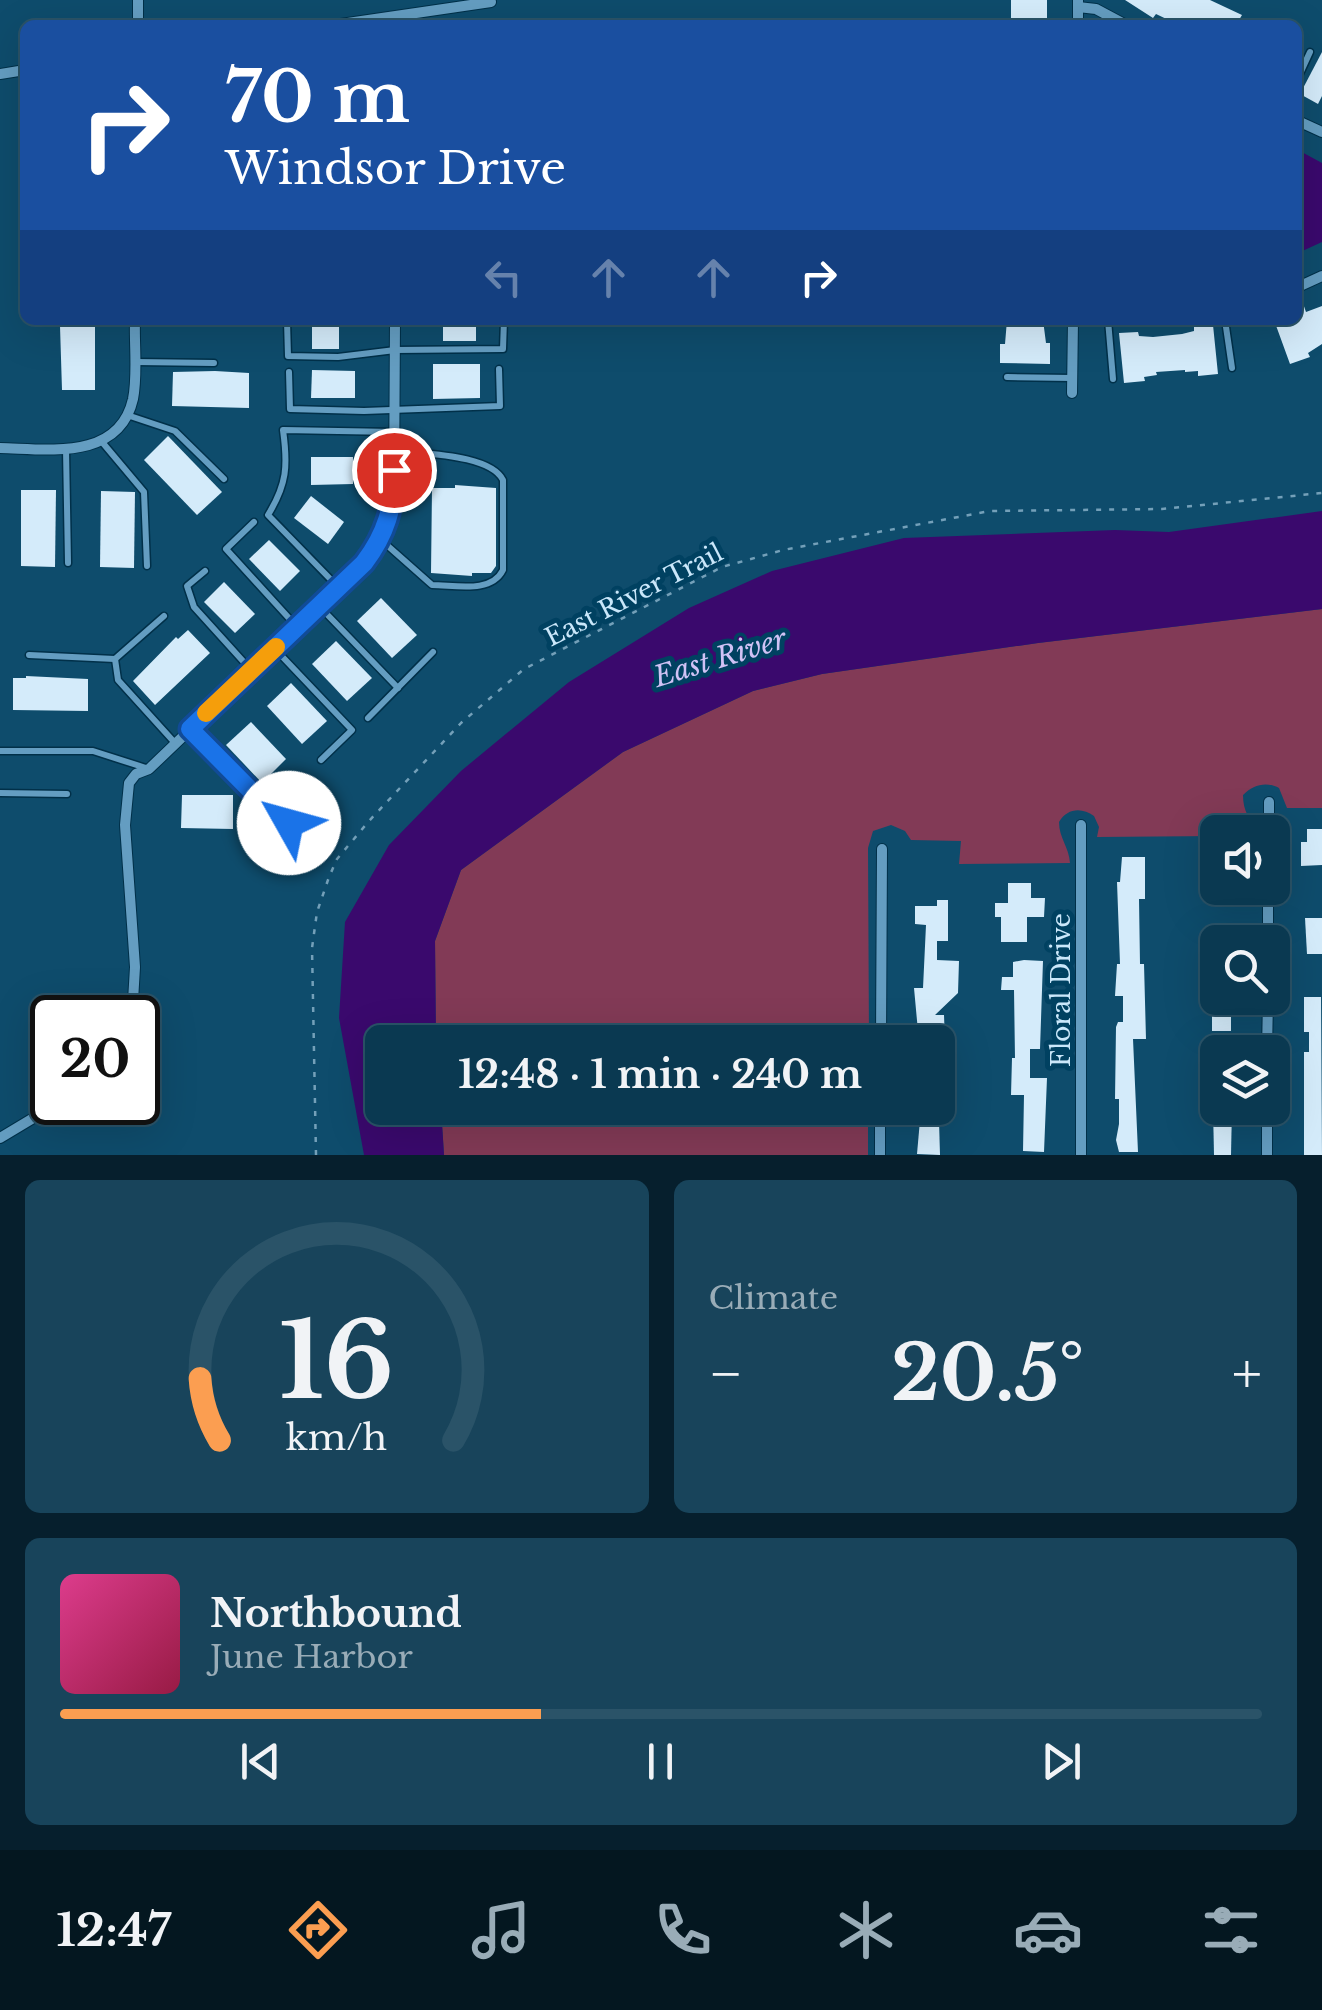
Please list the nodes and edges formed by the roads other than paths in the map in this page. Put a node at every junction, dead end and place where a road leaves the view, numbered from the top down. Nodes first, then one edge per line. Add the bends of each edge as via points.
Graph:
1 (491, 2) edge
2 (1078, 4) edge
3 (398, 20) edge
4 (1117, 20) edge
5 (1310, 52) dead end
6 (1302, 69) edge
7 (135, 325) edge
8 (287, 325) edge
9 (395, 325) edge
10 (504, 325) edge
11 (1072, 325) edge
12 (1108, 325) edge
13 (1226, 325) edge
14 (395, 350) junction
15 (134, 362) junction
16 (214, 363) dead end
17 (1232, 368) dead end
18 (499, 370) dead end
19 (289, 372) dead end
20 (1007, 377) dead end
21 (1072, 378) junction
22 (1113, 379) dead end
23 (1072, 392) dead end
24 (394, 409) junction
25 (128, 415) junction
26 (394, 432) junction
27 (102, 442) junction
28 (0, 448) edge
29 (66, 449) junction
30 (394, 450) junction
31 (224, 480) dead end
32 (254, 522) dead end
33 (380, 539) junction
34 (68, 564) dead end
35 (146, 566) dead end
36 (205, 571) dead end
37 (338, 587) junction
38 (319, 606) junction
39 (164, 616) dead end
40 (296, 627) junction
41 (274, 648) junction
42 (433, 652) dead end
43 (29, 654) dead end
44 (115, 659) junction
45 (251, 670) junction
46 (398, 688) junction
47 (368, 718) dead end
48 (190, 729) junction
49 (174, 743) junction
50 (0, 752) edge
51 (321, 760) dead end
52 (149, 769) junction
53 (0, 792) edge
54 (67, 794) dead end
55 (1269, 802) dead end
56 (263, 806) junction
57 (1269, 815) edge
58 (1081, 825) dead end
59 (882, 849) dead end
60 (133, 995) edge
61 (880, 1025) edge
62 (30, 1120) edge
63 (880, 1125) edge
64 (1267, 1125) edge
65 (0, 1138) edge
66 (880, 1155) edge
67 (1080, 1155) edge
68 (1267, 1155) edge

1 - 3 street
2 - 4 street
5 - 6 lane
7 - 15 street
8 - 14 lane via 288,356
9 - 14 street
10 - 14 lane via 503,348
11 - 21 street
12 - 22 lane
13 - 17 lane
14 - 24 street
15 - 16 lane
15 - 25 street
18 - 24 lane via 500,406
19 - 24 lane via 290,409
20 - 21 lane
21 - 23 street
24 - 26 street
25 - 27 street
25 - 31 lane via 175,431
26 - 30 street
26 - 37 lane via 282,430 287,461 268,515
27 - 29 street
27 - 35 lane via 144,492
28 - 29 street
29 - 34 lane
30 - 33 street via 391,510
30 - 33 lane via 476,461 498,472 503,570 484,586 432,585
32 - 40 lane via 226,549
33 - 37 street
36 - 45 lane via 187,586 194,606
37 - 38 street
38 - 40 street
38 - 46 lane
39 - 44 lane
40 - 41 street
41 - 45 street
41 - 51 lane via 352,730
42 - 46 lane
43 - 44 lane
44 - 49 lane via 118,680
45 - 48 street
46 - 47 lane
48 - 49 street
48 - 56 lane
49 - 52 street
50 - 52 lane via 94,751
52 - 60 street via 128,784 125,825
53 - 54 lane
55 - 57 street
56 - 56 lane via 284,824 294,822 316,794 303,777 294,777
58 - 67 street, Floral Drive
59 - 61 street
62 - 65 street
63 - 66 street
64 - 68 street

